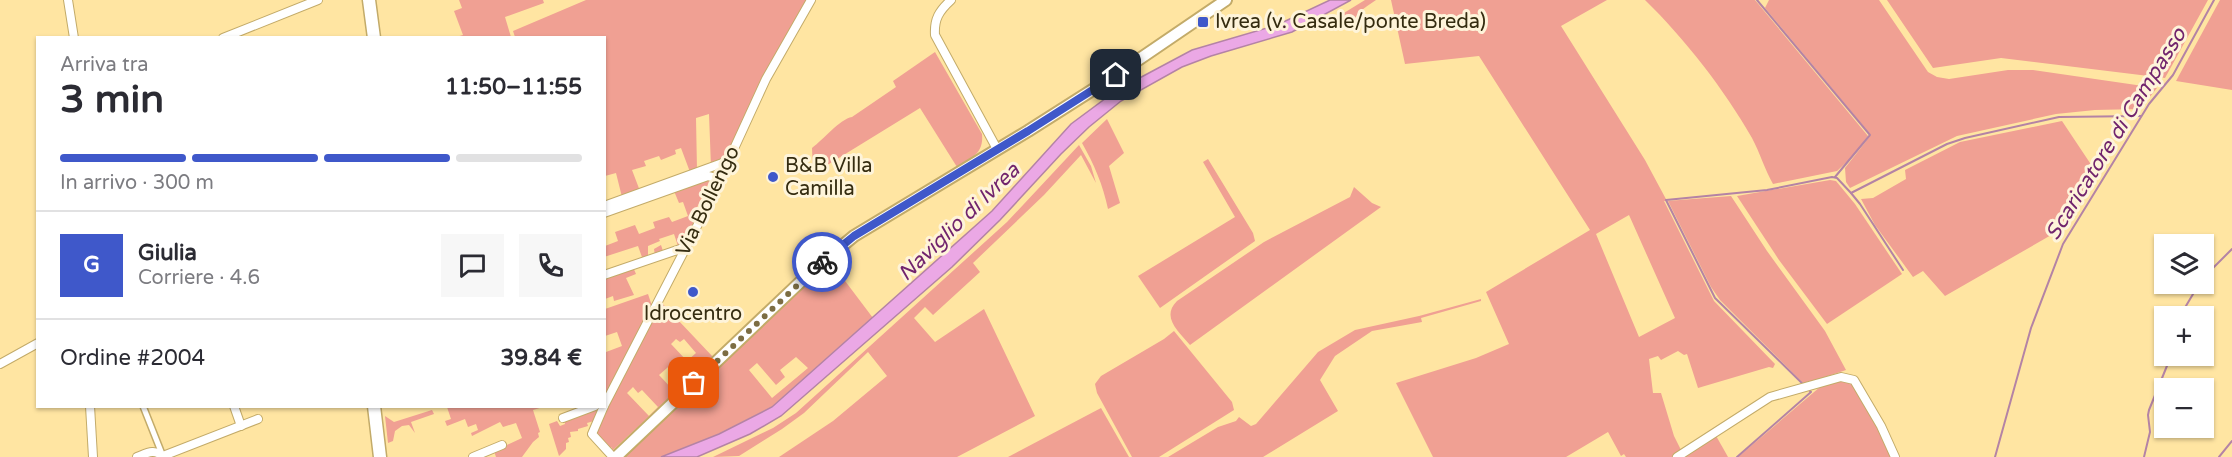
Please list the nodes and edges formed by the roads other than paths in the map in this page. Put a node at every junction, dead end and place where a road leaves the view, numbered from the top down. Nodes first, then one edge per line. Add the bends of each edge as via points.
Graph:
1 (68, 0) edge
2 (318, 0) edge
3 (369, 0) edge
4 (811, 0) edge
5 (951, 0) edge
6 (1226, 0) edge
7 (74, 36) edge
8 (228, 36) edge
9 (374, 36) edge
10 (997, 148) junction
11 (728, 161) junction
12 (720, 179) junction
13 (606, 205) edge
14 (606, 212) edge
15 (686, 247) junction
16 (606, 274) edge
17 (36, 344) edge
18 (0, 364) edge
19 (606, 403) edge
20 (90, 408) edge
21 (143, 408) edge
22 (235, 408) edge
23 (374, 408) edge
24 (587, 408) edge
25 (604, 408) edge
26 (563, 418) dead end
27 (258, 419) dead end
28 (241, 426) junction
29 (502, 445) dead end
30 (163, 456) edge
31 (93, 457) edge
32 (138, 457) edge
33 (380, 457) edge
34 (473, 457) edge
35 (614, 457) edge
36 (1677, 457) edge
37 (1895, 457) edge

1 - 7 street
2 - 8 street
3 - 9 main road
4 - 11 street, Via Bollengo via 772,69
5 - 10 street via 937,15 935,35
6 - 10 main road via 1116,75
10 - 35 main road via 833,252
11 - 12 street, Via Bollengo
11 - 13 street
12 - 14 street via 708,176
12 - 15 street, Via Bollengo
15 - 16 street
15 - 19 street, Via Bollengo
17 - 18 street
20 - 31 street
21 - 30 street
22 - 28 street
23 - 33 main road
24 - 26 street
25 - 35 street, Via Bollengo via 591,434
27 - 28 street
28 - 30 street
29 - 34 street
30 - 32 street via 154,451
36 - 37 street via 1770,397 1841,377 1854,380

